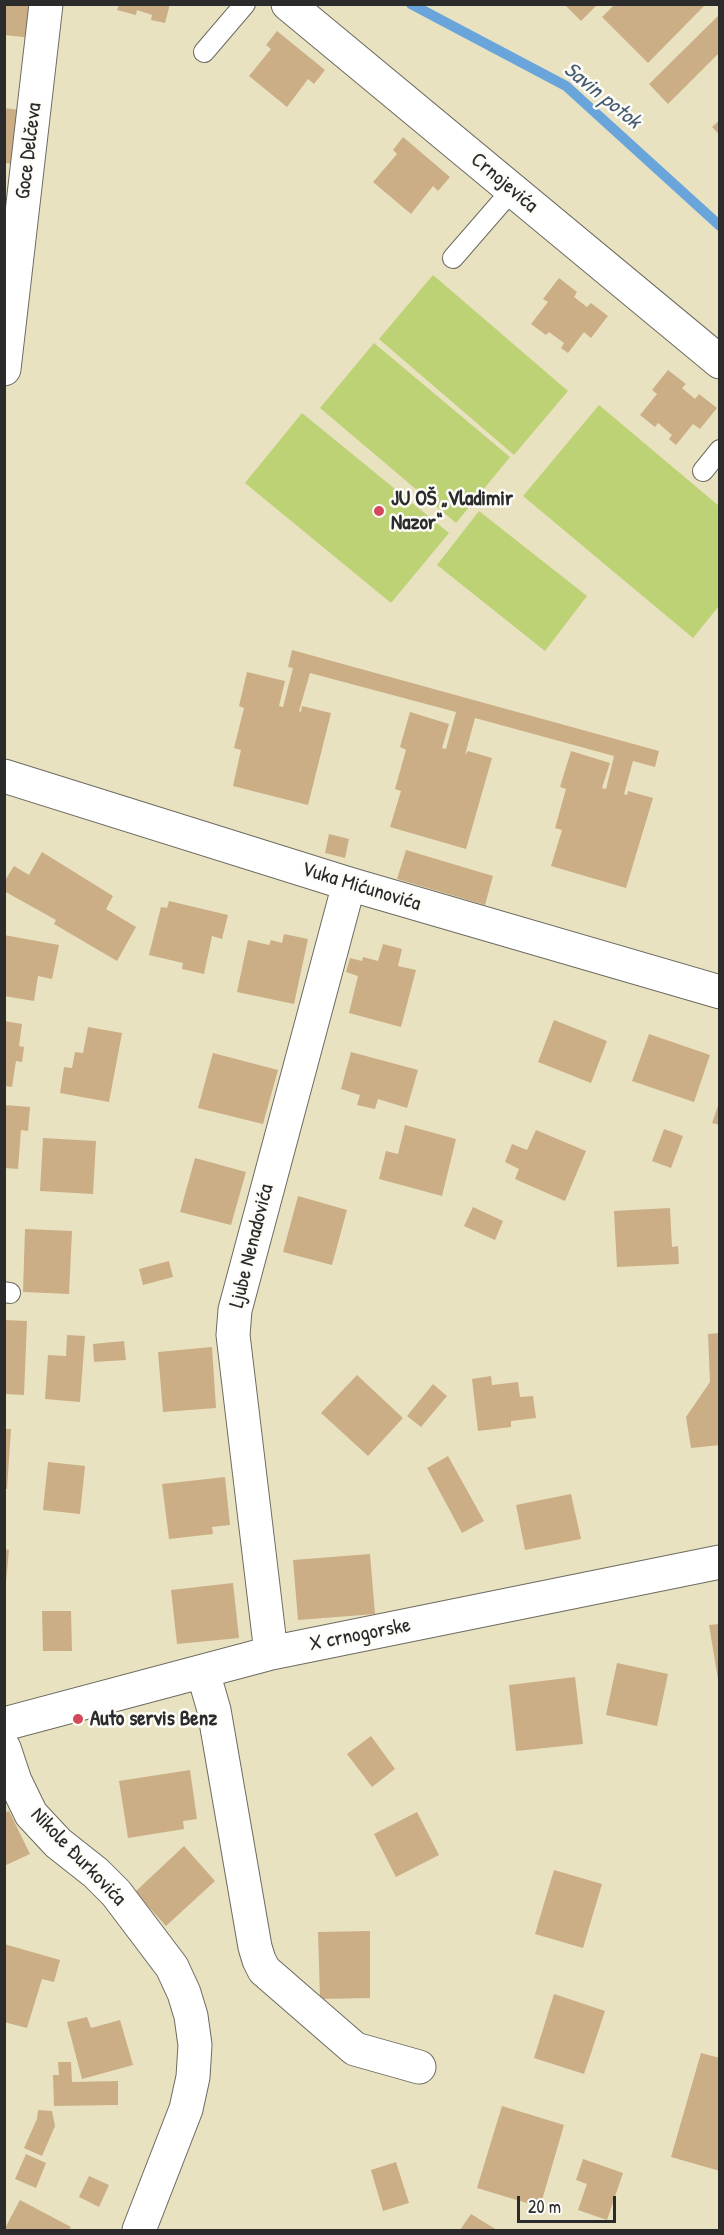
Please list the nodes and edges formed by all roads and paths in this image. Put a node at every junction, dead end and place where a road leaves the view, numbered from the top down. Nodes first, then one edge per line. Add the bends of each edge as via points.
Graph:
1 (46, 4) edge
2 (245, 4) edge
3 (288, 4) edge
4 (204, 52) dead end
5 (512, 190) junction
6 (453, 258) dead end
7 (720, 362) edge
8 (4, 369) edge
9 (720, 450) edge
10 (703, 471) dead end
11 (4, 776) edge
12 (349, 884) junction
13 (720, 992) edge
14 (720, 1562) edge
15 (271, 1653) junction
16 (203, 1672) junction
17 (4, 1724) edge
18 (4, 1748) edge
19 (419, 2067) dead end
20 (139, 2230) edge

1 - 8 street, Goce Delčeva
2 - 4 lane
3 - 5 street, Crnojevića
5 - 6 lane
5 - 7 street, Crnojevića
9 - 10 lane
11 - 12 street, Vuka Mićunovića
12 - 13 street, Vuka Mićunovića
12 - 15 street, Ljube Nenadovića via 235,1310 233,1335
14 - 15 street, X crnogorske
15 - 16 street, X crnogorske
16 - 17 street, X crnogorske
16 - 19 street via 214,1710 255,1947 264,1970 355,2049
18 - 20 street, Nikole Đurkovića via 31,1814 116,1893 172,1967 191,2016 195,2056 186,2109

